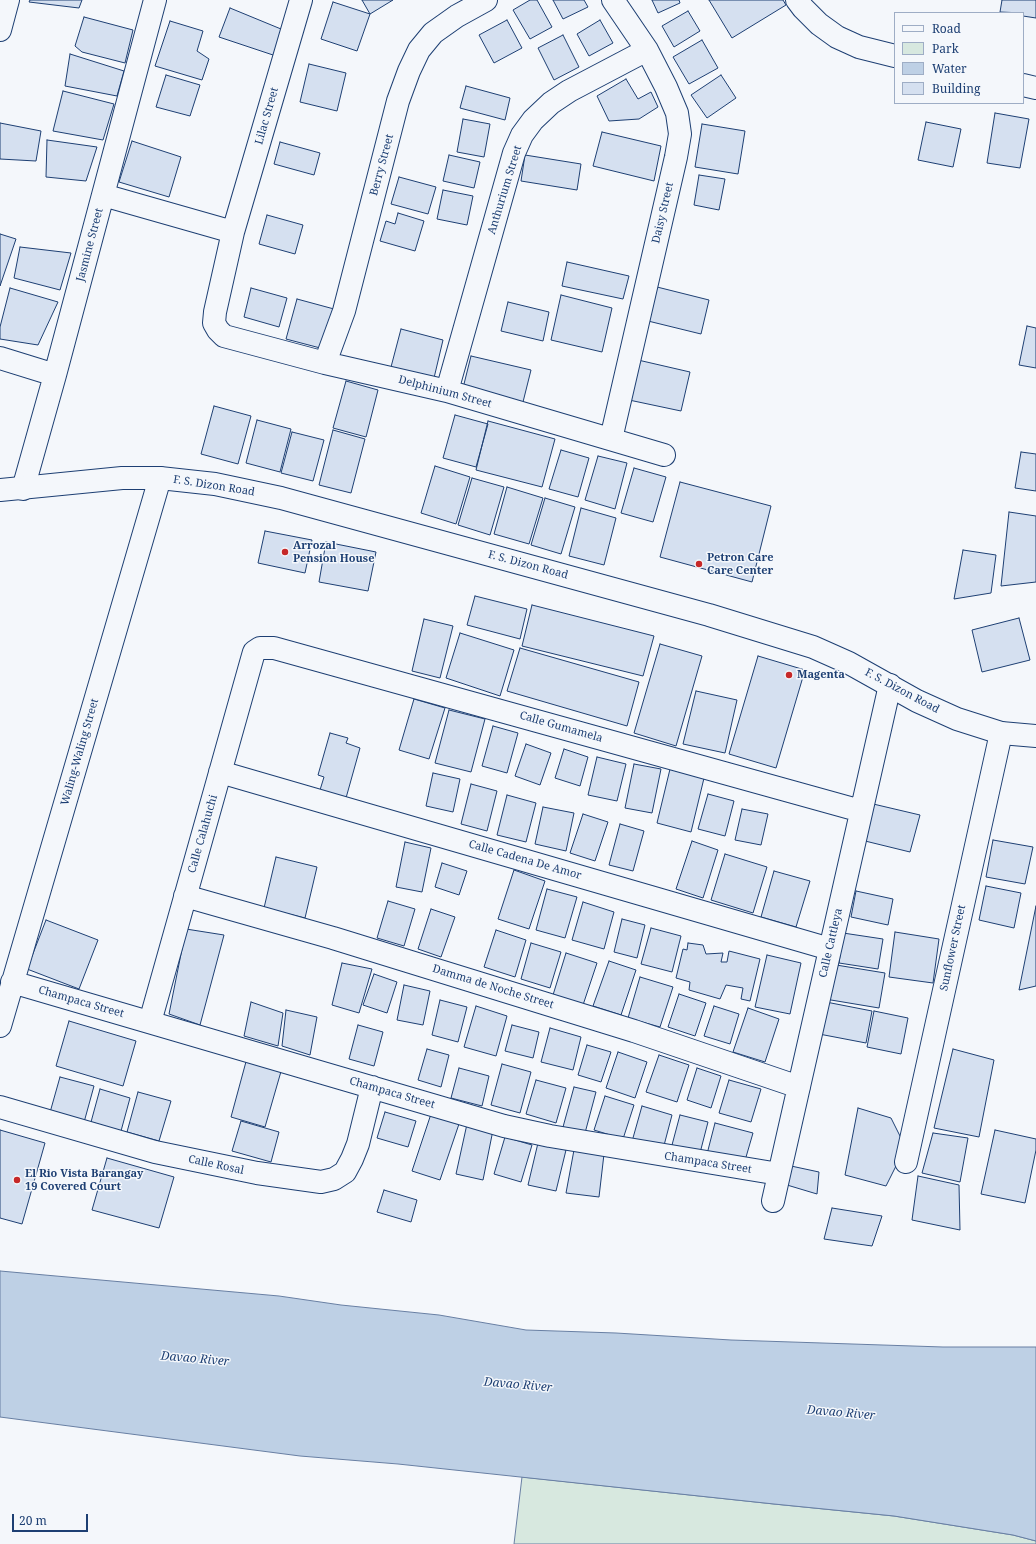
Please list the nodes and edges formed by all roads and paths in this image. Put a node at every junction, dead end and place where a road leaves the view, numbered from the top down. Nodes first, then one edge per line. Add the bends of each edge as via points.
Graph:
1 (8, 0) edge
2 (155, 0) edge
3 (301, 0) edge
4 (486, 0) edge
5 (613, 0) edge
6 (797, 0) edge
7 (0, 30) edge
8 (647, 50) junction
9 (894, 56) edge
10 (1024, 85) edge
11 (1036, 88) edge
12 (103, 195) junction
13 (233, 232) junction
14 (224, 336) joint
15 (0, 358) edge
16 (325, 363) junction
17 (55, 375) junction
18 (447, 391) junction
19 (611, 438) junction
20 (664, 455) dead end
21 (160, 478) junction
22 (23, 489) junction
23 (0, 491) edge
24 (260, 648) joint
25 (890, 685) junction
26 (1001, 733) junction
27 (1036, 736) edge
28 (220, 772) junction
29 (861, 811) junction
30 (185, 896) junction
31 (830, 950) junction
32 (12, 982) junction
33 (150, 1022) junction
34 (0, 1026) edge
35 (372, 1086) junction
36 (799, 1087) junction
37 (0, 1107) edge
38 (906, 1162) dead end
39 (779, 1174) junction
40 (773, 1201) dead end

1 - 7 street
2 - 12 street, Jasmine Street
3 - 13 street, Lilac Street
4 - 16 street, Berry Street via 457,16 434,33 419,50 409,71 398,101 344,310
5 - 8 street, Daisy Street
6 - 9 street via 819,24 837,37 859,47
8 - 18 street, Anthurium Street via 551,103 522,135 514,153
8 - 19 street, Daisy Street via 677,113 680,134
10 - 11 street
12 - 13 street
12 - 17 street, Jasmine Street
13 - 14 street, Lilac Street via 214,323
14 - 16 street, Delphinium Street
15 - 17 street
16 - 18 street, Delphinium Street
17 - 22 street, Jasmine Street
18 - 19 street, Delphinium Street
19 - 20 street, Delphinium Street
21 - 22 street, F. S. Dizon Road via 122,478
21 - 25 street, F. S. Dizon Road via 215,484 281,498 702,613 813,647
21 - 32 street, Waling-Waling Street
22 - 23 street, F. S. Dizon Road
24 - 28 street, Calle Calahuchi via 254,652
24 - 29 street, Calle Gumamela via 274,648
25 - 26 street, F. S. Dizon Road via 917,701 957,719
25 - 29 street, Calle Cattleya
26 - 27 street, F. S. Dizon Road
26 - 38 street, Sunflower Street
28 - 30 street, Calle Calahuchi
28 - 31 street, Calle Cadena De Amor
29 - 31 street, Calle Cattleya
30 - 33 street, Calle Calahuchi
30 - 36 street, Damma de Noche Street via 333,938 627,1028
31 - 36 street, Calle Cattleya
32 - 33 street, Champaca Street
32 - 34 street, Waling-Waling Street
33 - 35 street, Champaca Street
35 - 37 street, Calle Rosal via 352,1159 345,1172 334,1179 321,1182 257,1174 155,1152
35 - 39 street, Champaca Street via 504,1126 550,1136
36 - 39 street, Calle Cattleya
39 - 40 street, Calle Cattleya

